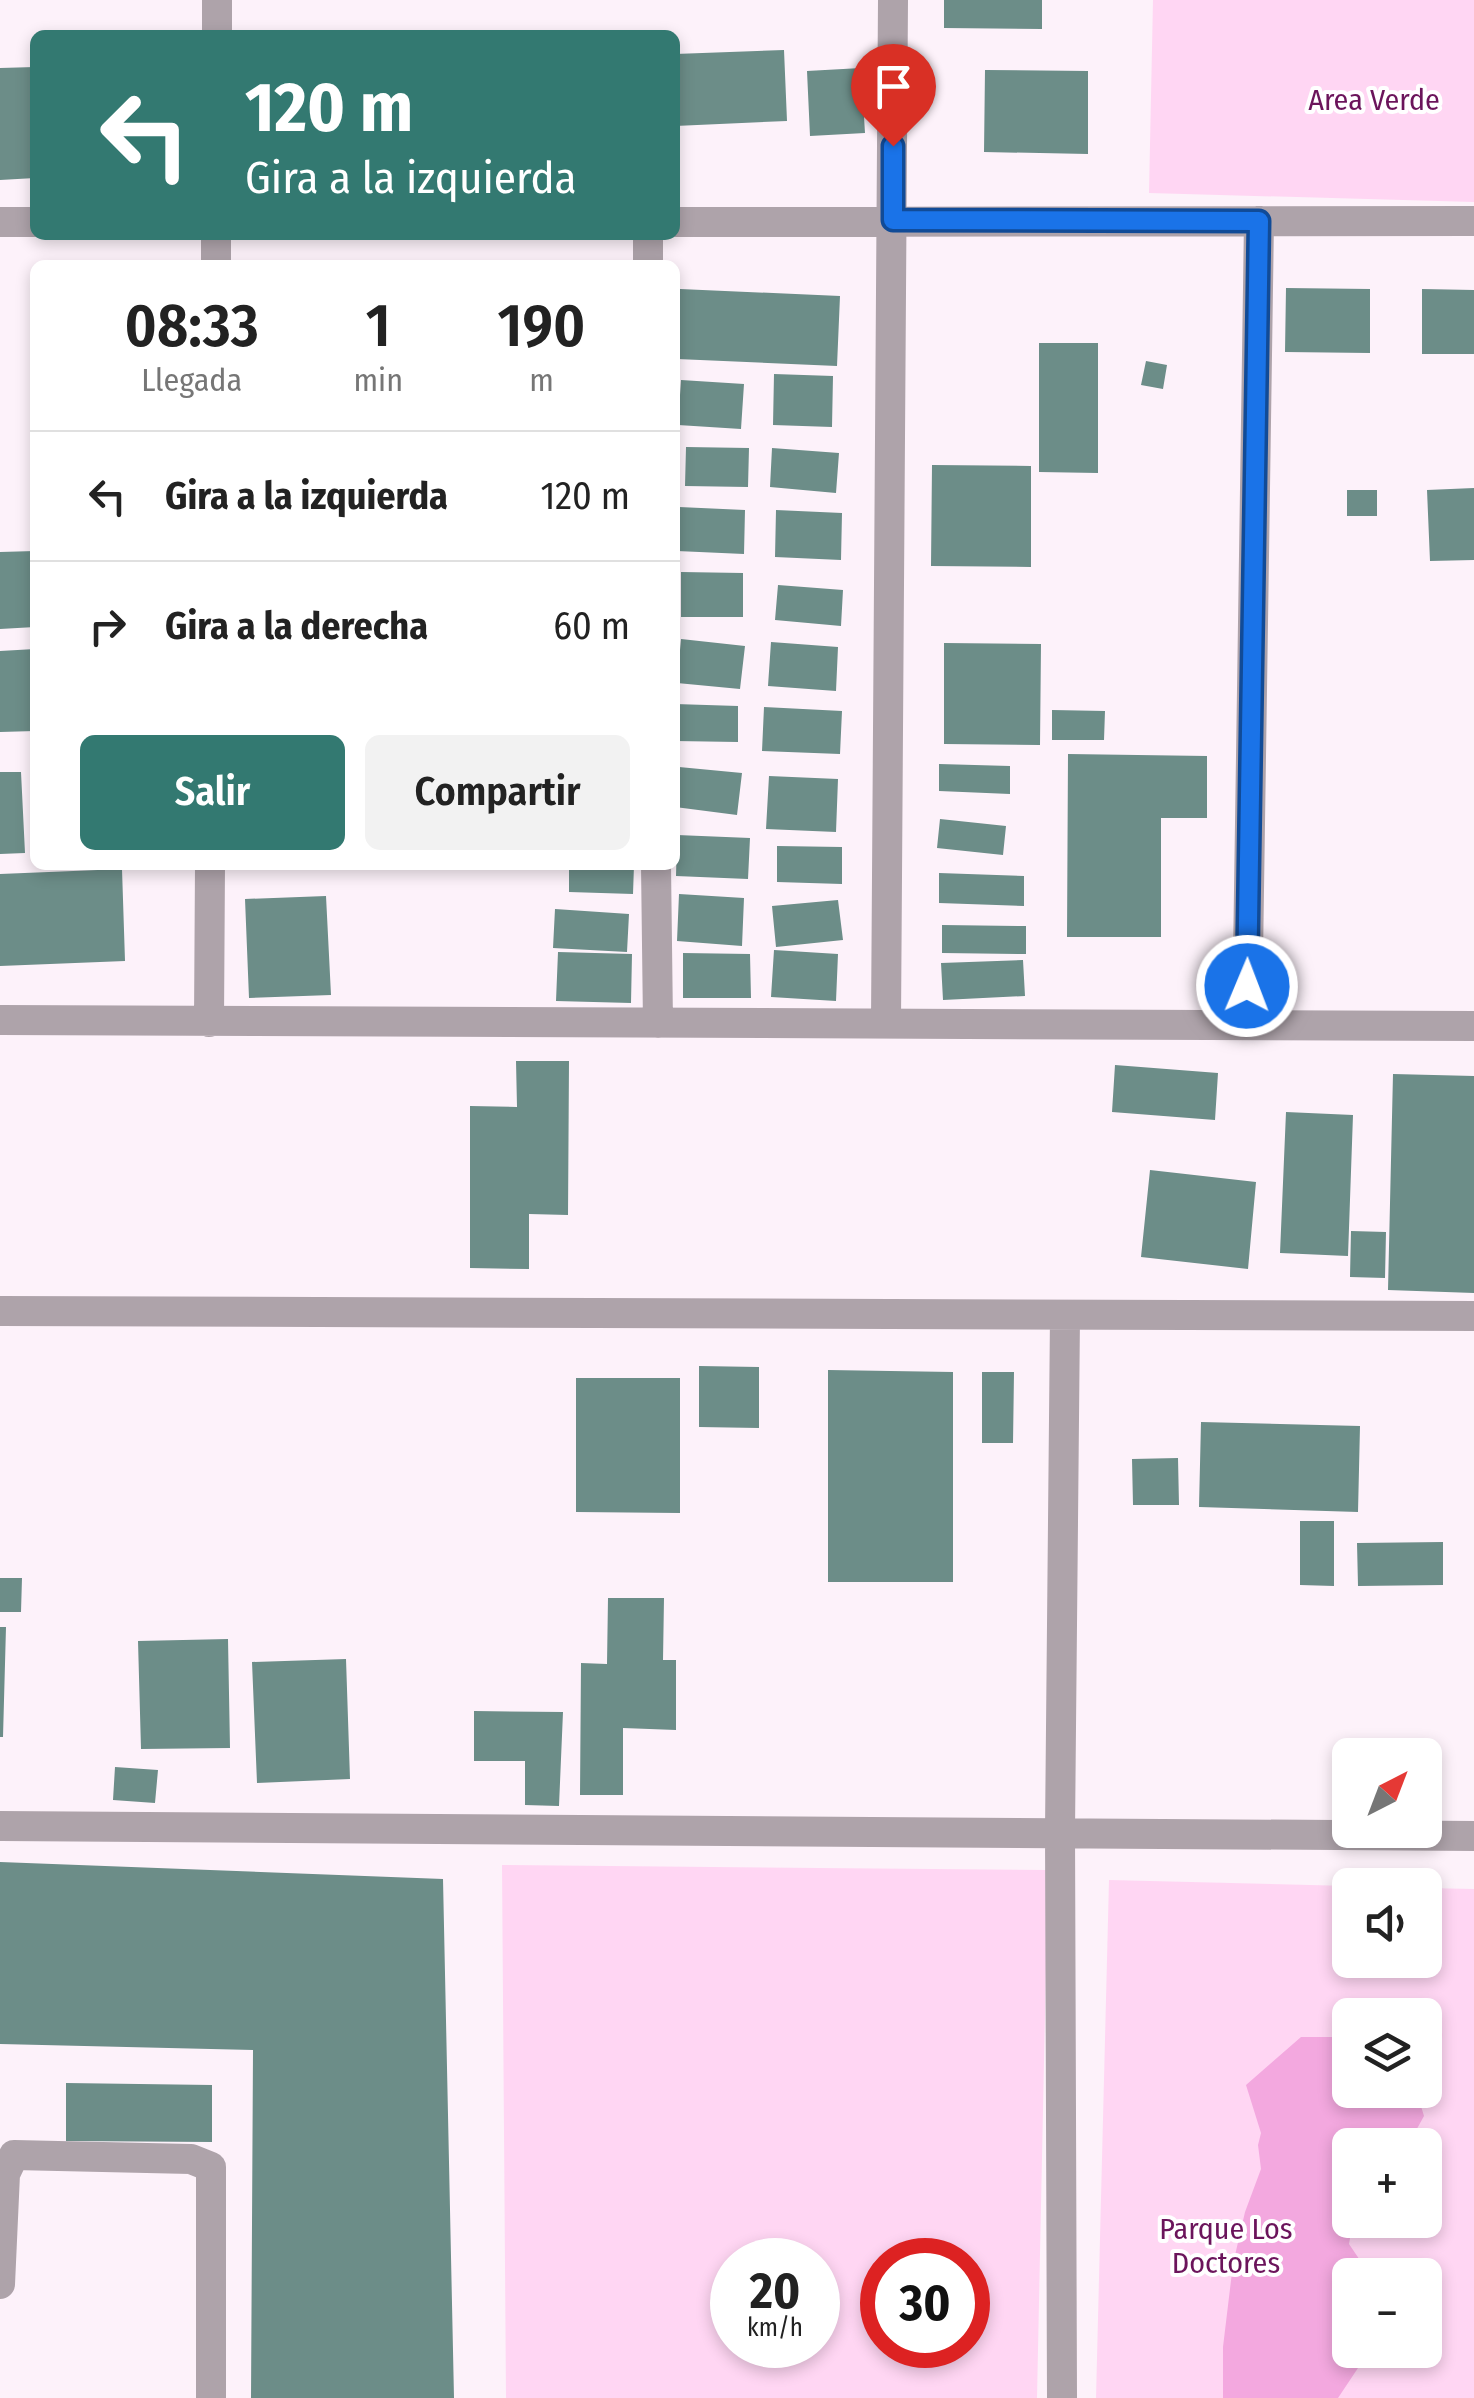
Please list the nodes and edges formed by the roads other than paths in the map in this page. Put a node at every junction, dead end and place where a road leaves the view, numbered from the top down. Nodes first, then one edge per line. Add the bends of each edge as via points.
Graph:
1 (217, 0) edge
2 (893, 0) edge
3 (217, 30) edge
4 (893, 220) junction
5 (1259, 221) junction
6 (1474, 221) edge
7 (0, 222) edge
8 (30, 222) edge
9 (680, 222) edge
10 (210, 870) edge
11 (656, 870) edge
12 (0, 1020) edge
13 (209, 1022) junction
14 (658, 1022) junction
15 (886, 1024) junction
16 (1246, 1024) junction
17 (1474, 1026) edge
18 (0, 1312) edge
19 (1065, 1316) junction
20 (1474, 1316) edge
21 (0, 1826) edge
22 (1060, 1831) junction
23 (1474, 1836) edge
24 (0, 2284) edge
25 (211, 2398) edge
26 (1062, 2398) edge

1 - 3 street
2 - 4 street
4 - 5 street
4 - 9 street
4 - 15 street
5 - 6 street
5 - 16 street
7 - 8 street
10 - 13 street
11 - 14 street
12 - 13 street
13 - 14 street
14 - 15 street
15 - 16 street
16 - 17 street
18 - 19 street
19 - 20 street
19 - 22 street
21 - 22 street
22 - 23 street
22 - 26 street
24 - 25 street via 5,2174 14,2155 191,2159 212,2167

